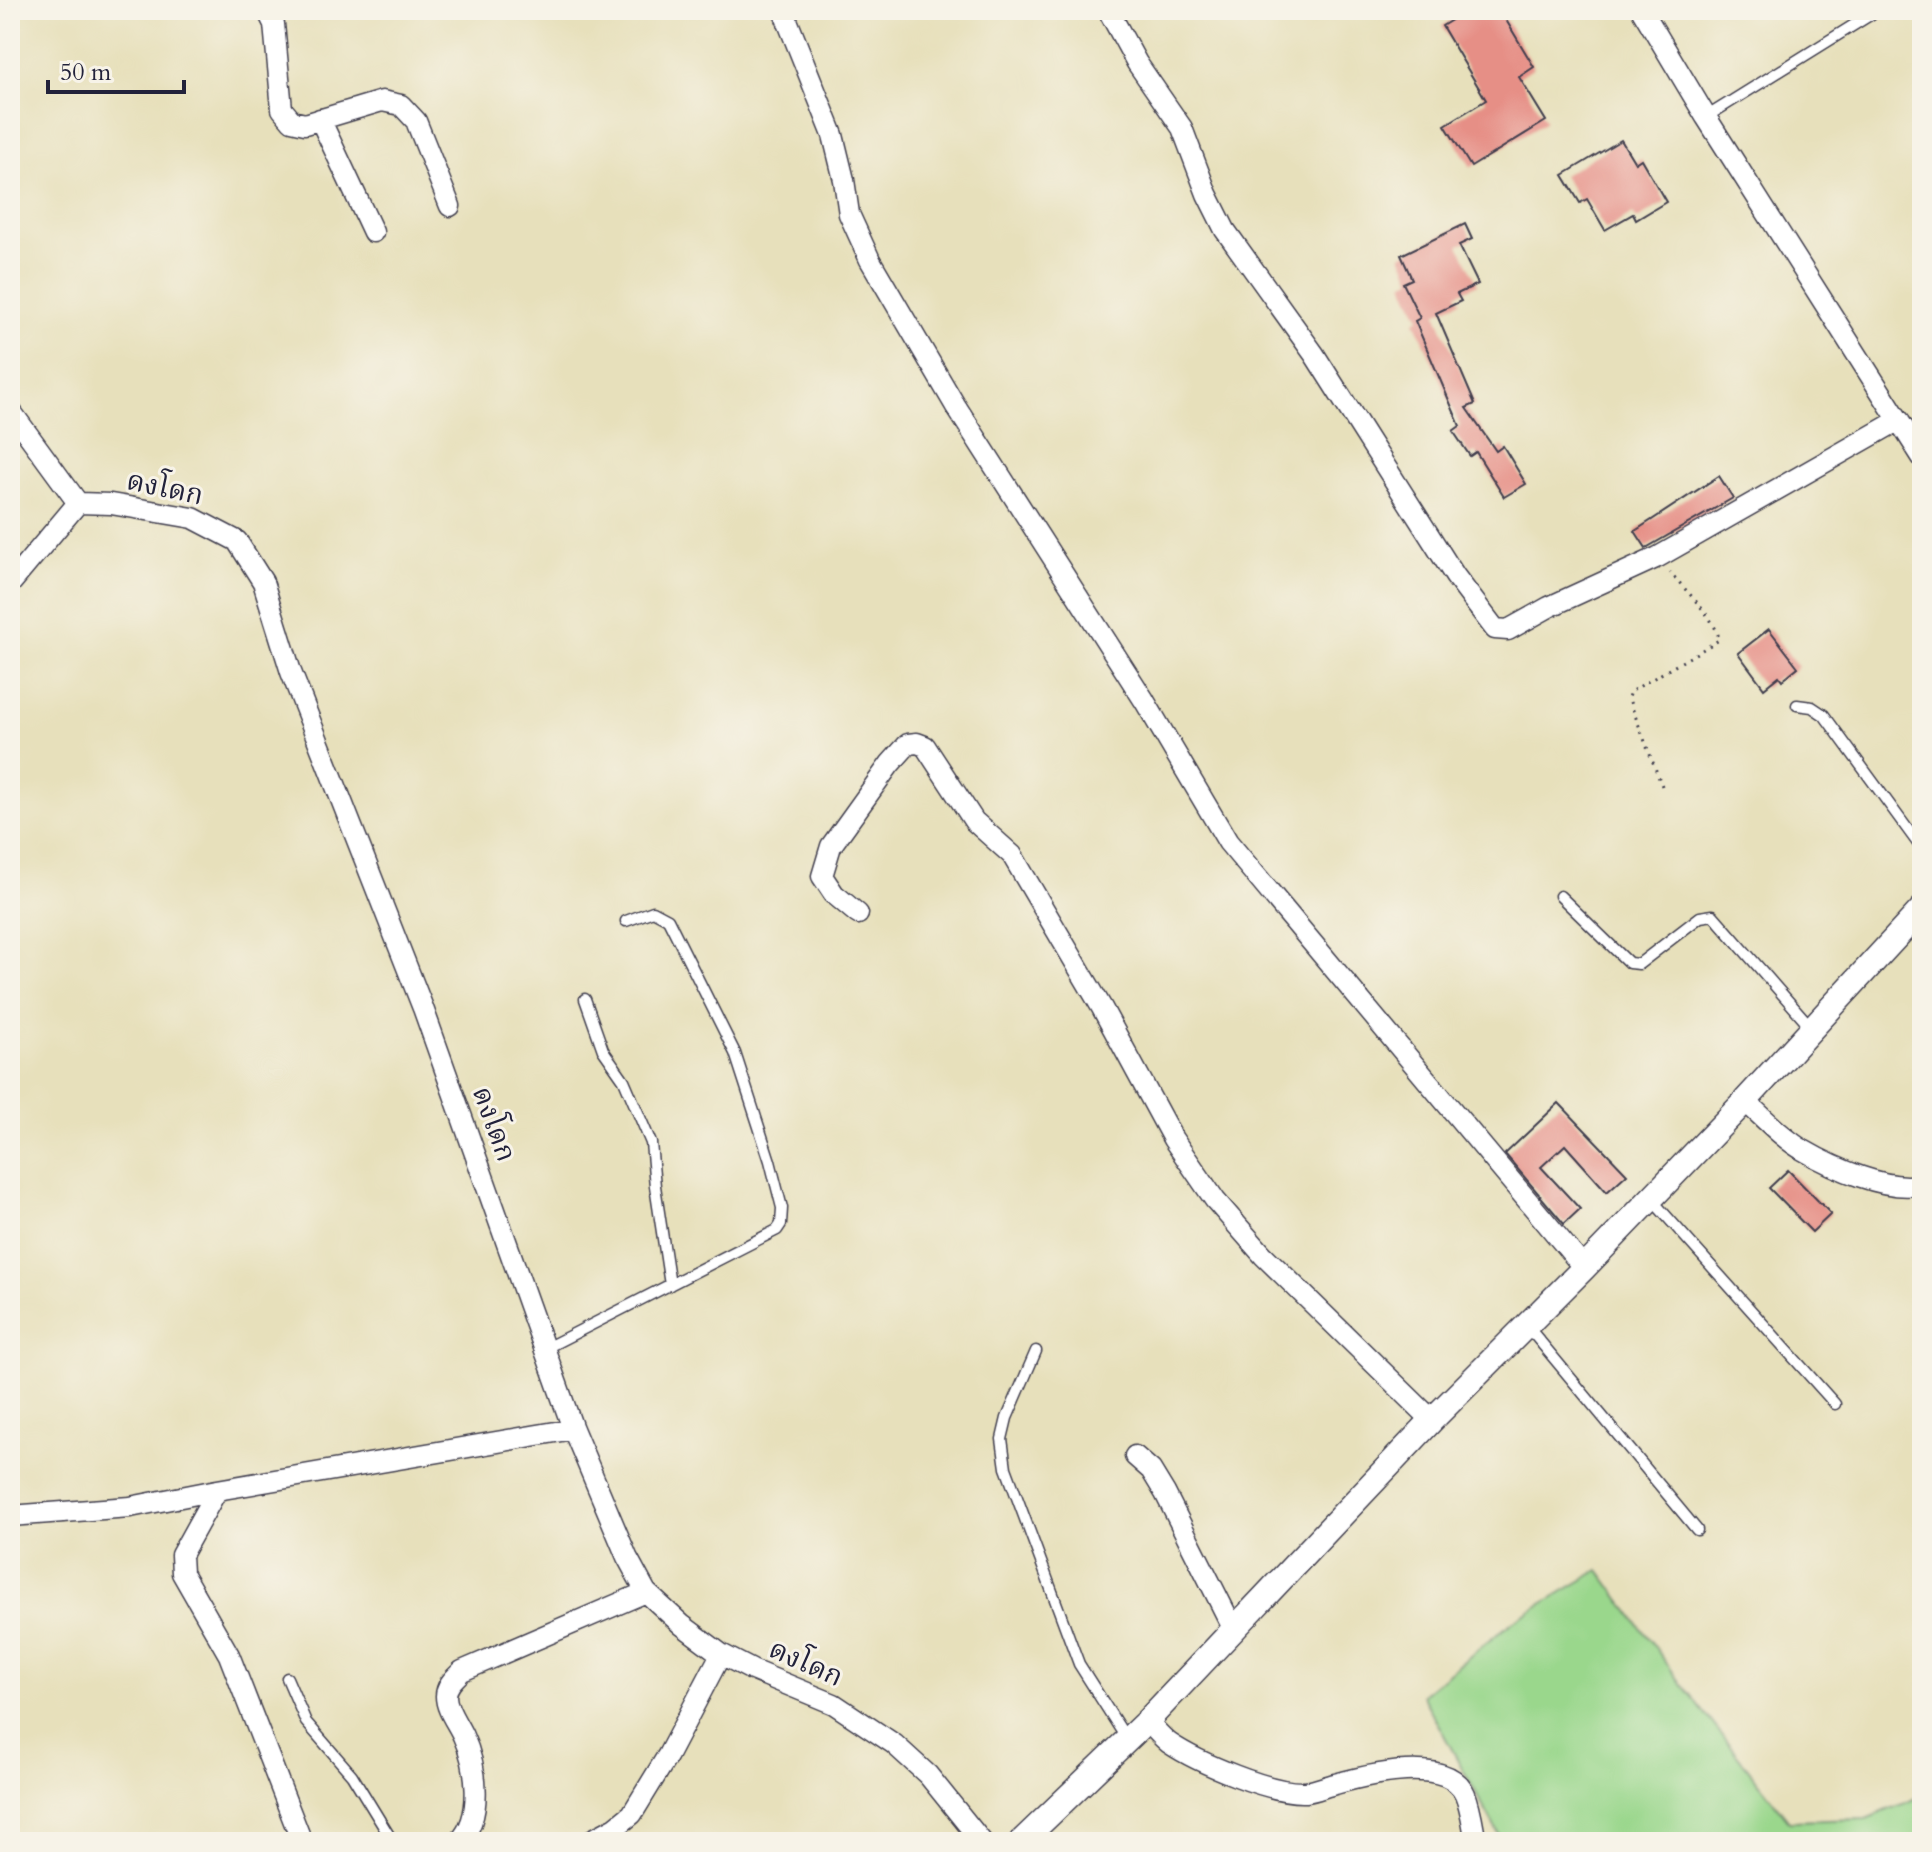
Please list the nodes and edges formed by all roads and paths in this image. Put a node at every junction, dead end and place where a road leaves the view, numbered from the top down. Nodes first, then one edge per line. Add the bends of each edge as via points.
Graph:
1 (267, 10) edge
2 (783, 10) edge
3 (1108, 10) edge
4 (1642, 10) edge
5 (1878, 10) edge
6 (1706, 117) junction
7 (320, 119) junction
8 (450, 206) dead end
9 (373, 232) dead end
10 (10, 410) edge
11 (1899, 420) junction
12 (1922, 457) edge
13 (78, 503) junction
14 (1658, 557) junction
15 (10, 584) edge
16 (1797, 705) dead end
17 (1662, 786) dead end
18 (1922, 849) edge
19 (1560, 896) dead end
20 (1922, 909) edge
21 (858, 914) dead end
22 (626, 921) dead end
23 (585, 999) dead end
24 (1812, 1028) junction
25 (1745, 1101) junction
26 (1922, 1184) edge
27 (1651, 1198) junction
28 (1584, 1268) junction
29 (670, 1285) junction
30 (1526, 1326) junction
31 (544, 1349) junction
32 (1036, 1351) dead end
33 (1835, 1404) dead end
34 (1432, 1420) junction
35 (573, 1429) junction
36 (1135, 1456) dead end
37 (217, 1490) junction
38 (10, 1516) edge
39 (1697, 1530) dead end
40 (646, 1592) junction
41 (1234, 1630) junction
42 (721, 1654) junction
43 (287, 1678) dead end
44 (1147, 1721) junction
45 (1127, 1740) junction
46 (302, 1842) edge
47 (393, 1842) edge
48 (459, 1842) edge
49 (588, 1842) edge
50 (982, 1842) edge
51 (1021, 1842) edge
52 (1476, 1842) edge

1 - 7 street via 274,24 282,109 292,121
2 - 28 street via 833,135 849,214 870,260 1228,842
3 - 14 street via 1182,128 1225,230 1314,354 1455,576 1495,629 1508,630
4 - 6 street
5 - 6 lane
6 - 11 street
7 - 8 street via 382,101 401,105 416,121
7 - 9 street
10 - 13 street
11 - 12 street
11 - 14 street
13 - 15 street
13 - 31 street, ดงโดก via 193,518 237,541 263,582 291,672 423,1008
14 - 17 path via 1719,632 1719,640 1628,697
16 - 18 lane via 1824,715
19 - 24 lane via 1633,964 1700,917 1713,915
20 - 24 street
21 - 34 street via 822,876 831,846 890,764 908,744 917,743 925,746 974,821 1012,855 1173,1139 1215,1200 1263,1255
22 - 29 lane via 653,911 668,919 735,1053 782,1208 777,1230
23 - 29 lane via 603,1050 624,1080 651,1143
24 - 25 street
25 - 26 street via 1801,1149 1839,1168 1898,1187
25 - 27 street
27 - 28 street
27 - 33 lane
28 - 30 street
29 - 31 lane
30 - 34 street
30 - 39 lane
31 - 35 street, ดงโดก
32 - 45 lane via 1007,1418 1002,1439 1006,1468 1079,1664
34 - 41 street
35 - 37 street
35 - 40 street, ดงโดก
36 - 41 street via 1165,1493
37 - 38 street via 130,1507
37 - 46 street via 181,1555 182,1573 229,1655
40 - 42 street, ดงโดก
40 - 48 street via 462,1671 449,1684 448,1705 474,1768 470,1829
41 - 44 street
42 - 49 street via 632,1814
42 - 50 street, ดงโดก via 834,1704 894,1744 928,1775
43 - 47 lane via 306,1722 352,1775
44 - 45 street
44 - 52 street via 1190,1755 1279,1789 1306,1792 1408,1771 1450,1776 1466,1795
45 - 51 street

